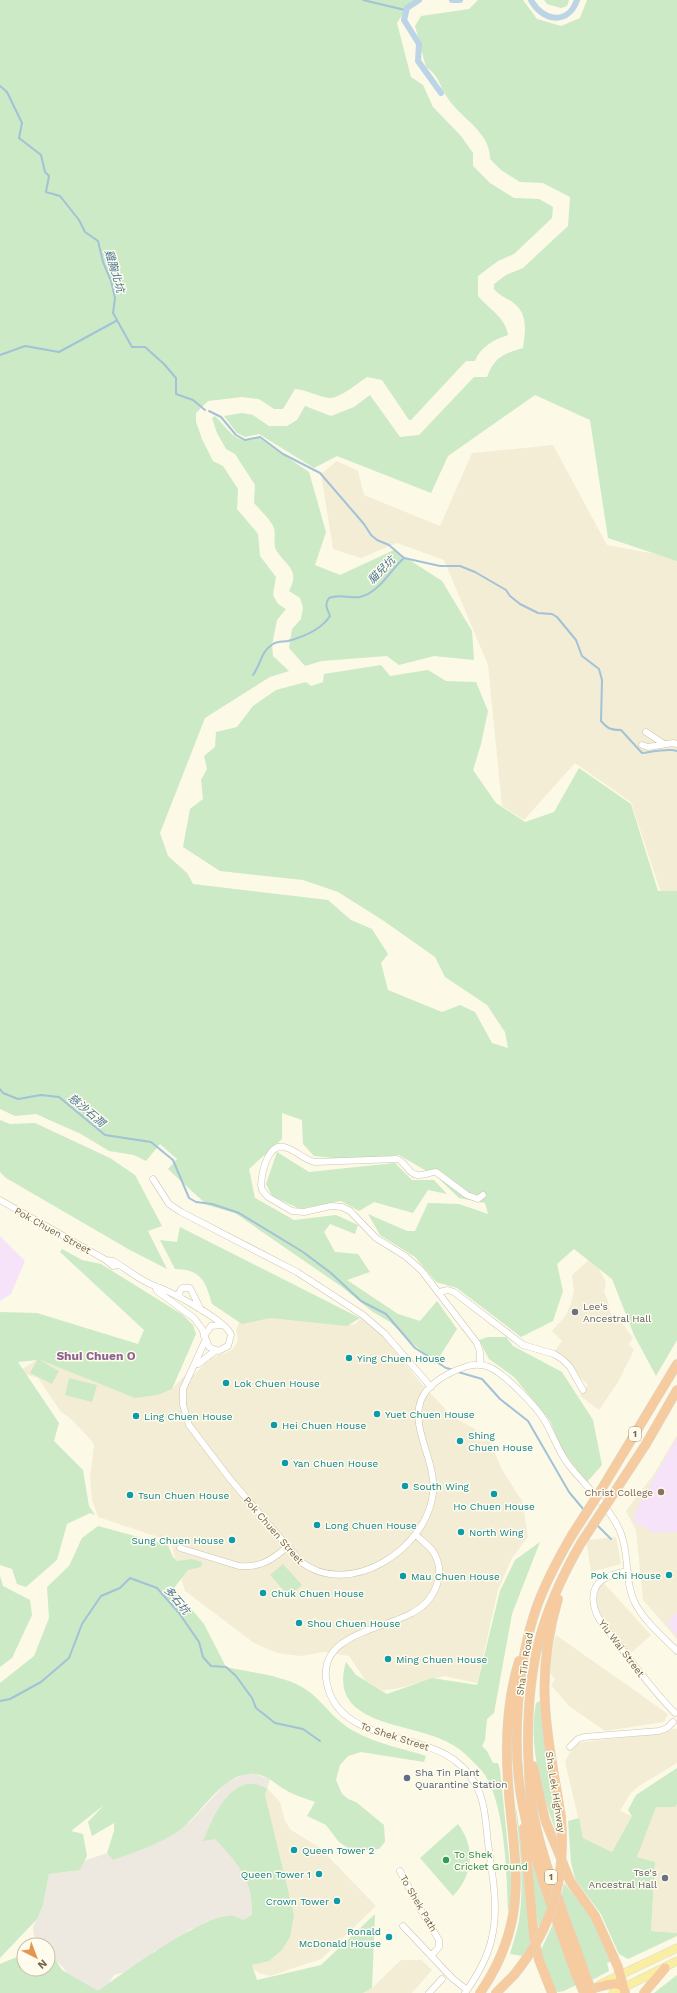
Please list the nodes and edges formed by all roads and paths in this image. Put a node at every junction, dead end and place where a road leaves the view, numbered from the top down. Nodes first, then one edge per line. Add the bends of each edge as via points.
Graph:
1 (646, 732) dead end
2 (664, 744) junction
3 (677, 744) edge
4 (642, 745) dead end
5 (153, 1179) dead end
6 (482, 1195) dead end
7 (0, 1200) edge
8 (155, 1286) junction
9 (439, 1292) junction
10 (179, 1295) junction
11 (183, 1309) junction
12 (201, 1310) junction
13 (222, 1325) junction
14 (205, 1339) junction
15 (215, 1351) junction
16 (677, 1364) edge
17 (480, 1365) junction
18 (192, 1370) junction
19 (430, 1387) junction
20 (583, 1390) dead end
21 (677, 1390) edge
22 (416, 1535) junction
23 (287, 1547) junction
24 (180, 1548) dead end
25 (628, 1571) junction
26 (565, 1574) junction
27 (529, 1630) junction
28 (677, 1651) edge
29 (676, 1712) edge
30 (675, 1723) edge
31 (528, 1746) junction
32 (570, 1747) dead end
33 (523, 1807) junction
34 (400, 1871) dead end
35 (403, 1926) dead end
36 (677, 1948) edge
37 (432, 1956) junction
38 (677, 1961) edge
39 (665, 1968) junction
40 (579, 1970) junction
41 (514, 1975) junction
42 (621, 1975) junction
43 (442, 1979) dead end
44 (625, 1990) edge
45 (466, 1991) edge
46 (592, 1991) edge
47 (429, 1993) edge
48 (480, 1993) edge
49 (496, 1993) edge
50 (502, 1993) edge
51 (552, 1993) edge
52 (583, 1993) edge
53 (613, 1993) edge
54 (644, 1993) edge

1 - 2 street
2 - 3 street
2 - 4 street via 648,747
5 - 19 street via 170,1204 181,1212 297,1272 372,1322
6 - 9 street via 478,1199 470,1197 436,1172 416,1174 397,1158 315,1162 282,1146 275,1148 270,1154 261,1185 271,1200 284,1208 298,1212 331,1206 347,1209 376,1238 414,1263
7 - 8 street, Pok Chuen Street via 113,1266 117,1265
8 - 10 street, Pok Chuen Street
8 - 11 street, Pok Chuen Street via 157,1291
9 - 17 street via 477,1343
9 - 20 street via 454,1292 523,1345 559,1357 570,1367
10 - 11 street
10 - 12 street, Pok Chuen Street
10 - 12 street via 182,1288 190,1288
11 - 14 street, Pok Chuen Street via 194,1318
12 - 13 street, Pok Chuen Street
13 - 14 street, Pok Chuen Street via 211,1326
13 - 15 street, Pok Chuen Street via 230,1333 231,1341 226,1348
14 - 15 street, Pok Chuen Street via 209,1347
14 - 18 street, Pok Chuen Street
15 - 18 street, Pok Chuen Street
16 - 27 highway, Sha Tin Road / 1, bridge via 572,1535 544,1588
17 - 19 street, Pok Chuen Street via 464,1367
17 - 25 street via 490,1367 502,1375 543,1418 564,1458 618,1527 625,1547
18 - 23 street, Pok Chuen Street via 182,1397 189,1425
19 - 22 street, Pok Chuen Street via 420,1402 419,1418 432,1466 434,1491 428,1513
21 - 26 highway, Sha Tin Road / 1, bridge via 646,1444 581,1543
22 - 23 street, Pok Chuen Street via 386,1560 367,1569 340,1575 329,1575 311,1569
22 - 45 street, To Shek Street via 436,1557 439,1570 438,1584 428,1600 416,1611 357,1634 342,1643 334,1651 327,1665 326,1682 334,1701 348,1717 369,1729 440,1751 458,1763 472,1778 480,1795 495,1898 494,1926 490,1948 484,1962
23 - 24 street via 270,1560 247,1567
25 - 28 street via 631,1591 638,1608
25 - 29 street, Yiu Wai Street via 611,1574 603,1579 594,1593 594,1606 600,1619 659,1697
26 - 31 highway, Sha Tin Road / 1 via 546,1615 534,1661 528,1711
26 - 41 highway, Sha Lek Highway, bridge via 548,1636 543,1680 546,1731 561,1818 560,1880 554,1903 539,1939
27 - 33 highway, Sha Tin Road / 1 via 518,1710 517,1756
27 - 48 highway via 514,1680 508,1741 508,1780 515,1858 514,1908 503,1952
29 - 30 street, Yiu Wai Street via 672,1718
30 - 32 street, Yiu Wai Street via 659,1731 584,1737
31 - 40 highway, Sha Tin Road / 1 via 529,1782 535,1824
31 - 42 highway via 545,1820 570,1881 595,1916
33 - 40 highway, Sha Tin Road / 1 via 544,1882
33 - 51 highway via 534,1938 539,1960
34 - 37 street, To Shek Path via 440,1940 439,1947
35 - 37 street, To Shek Street
36 - 42 main road
37 - 45 street, To Shek Street
38 - 39 main road
39 - 44 main road
39 - 54 highway
40 - 46 highway, Sha Tin Road / 1, bridge
40 - 52 highway, Sha Tin Road / 1, bridge
41 - 49 highway, Sha Lek Highway
41 - 50 highway
42 - 44 highway
42 - 46 main road
43 - 47 street
44 - 46 highway via 618,1983
44 - 53 main road
46 - 52 main road

